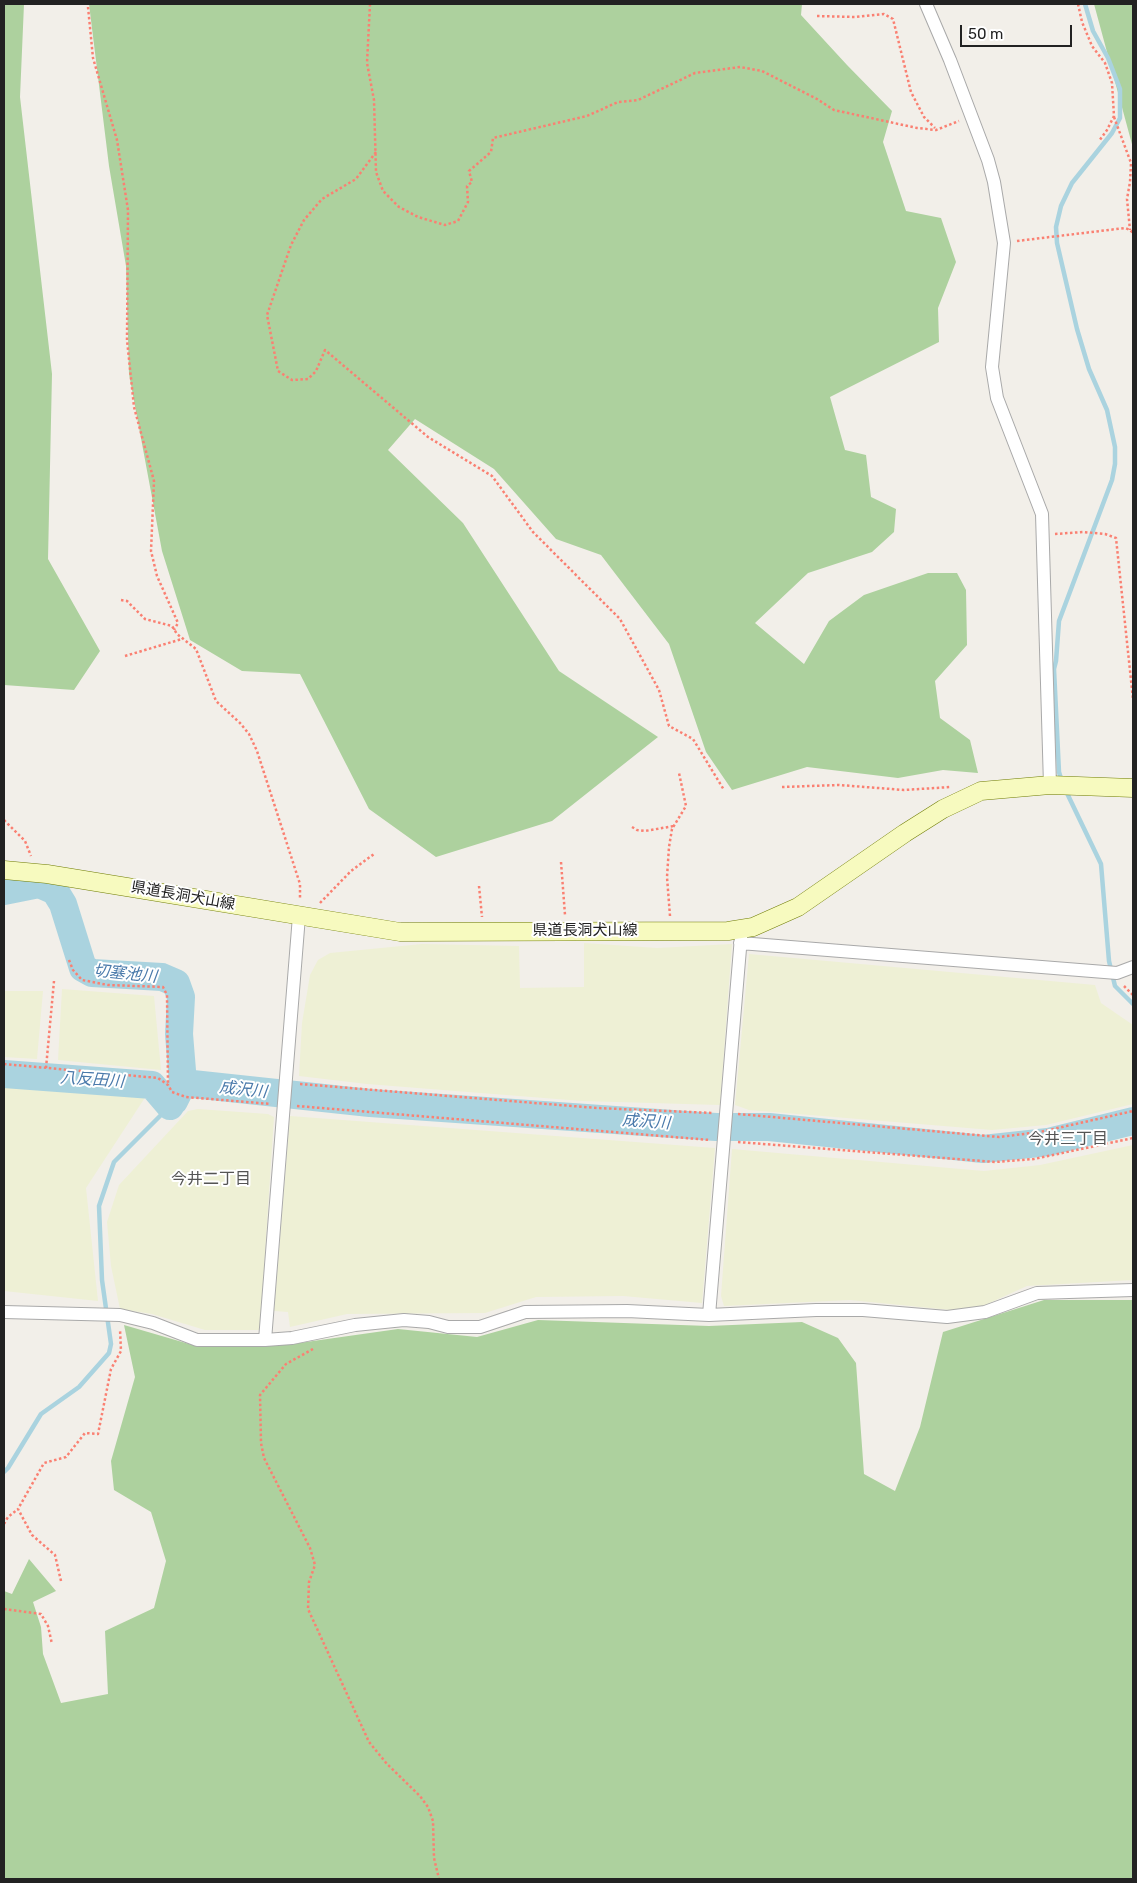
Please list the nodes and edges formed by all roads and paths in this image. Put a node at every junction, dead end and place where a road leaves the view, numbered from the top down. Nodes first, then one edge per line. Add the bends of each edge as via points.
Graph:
1 (370, 4) edge
2 (926, 4) edge
3 (1078, 4) edge
4 (88, 6) dead end
5 (817, 16) dead end
6 (971, 116) junction
7 (1114, 117) junction
8 (936, 130) junction
9 (1099, 141) dead end
10 (376, 152) junction
11 (1130, 230) junction
12 (1133, 233) edge
13 (1004, 243) junction
14 (1042, 535) junction
15 (121, 600) dead end
16 (174, 630) junction
17 (182, 639) junction
18 (125, 656) dead end
19 (1133, 699) edge
20 (679, 773) dead end
21 (1050, 785) junction
22 (956, 786) dead end
23 (782, 787) dead end
24 (1133, 788) edge
25 (724, 790) dead end
26 (4, 820) edge
27 (632, 826) dead end
28 (674, 826) junction
29 (374, 854) dead end
30 (561, 862) dead end
31 (4, 870) edge
32 (38, 873) junction
33 (479, 886) dead end
34 (307, 917) junction
35 (566, 930) junction
36 (483, 931) junction
37 (672, 932) junction
38 (741, 936) junction
39 (69, 960) dead end
40 (1133, 967) edge
41 (54, 981) dead end
42 (4, 1064) edge
43 (46, 1068) junction
44 (168, 1085) junction
45 (284, 1093) junction
46 (1133, 1111) edge
47 (725, 1115) junction
48 (1133, 1138) edge
49 (723, 1139) junction
50 (1133, 1290) edge
51 (4, 1312) edge
52 (120, 1315) junction
53 (710, 1315) junction
54 (265, 1340) junction
55 (320, 1345) dead end
56 (18, 1510) junction
57 (4, 1524) edge
58 (61, 1581) dead end
59 (4, 1609) edge
60 (52, 1644) dead end
61 (439, 1879) edge

1 - 10 path via 367,63 374,100
2 - 6 street
3 - 7 path via 1092,46 1105,63 1112,84
4 - 16 path via 93,58 117,140 128,210 127,340 134,407 154,481 151,551 157,576 178,623
5 - 8 path via 884,14 893,19 910,92 924,117
6 - 8 path
6 - 13 street via 994,182
7 - 9 path
7 - 11 path via 1130,163 1127,199
8 - 10 path via 834,110 762,71 740,67 695,73 638,100 618,102 586,116 494,138 491,152 469,171 472,182 467,186 468,202 458,221 445,225 399,207 383,191 376,172
10 - 25 path via 356,179 322,199 304,220 291,246 267,315 278,372 292,380 308,379 316,371 325,350 428,437 492,476 533,532 620,619 659,690 669,726 693,738
11 - 12 path
11 - 13 path via 1125,228
13 - 14 street via 992,367 997,398 1042,514
14 - 19 path via 1083,532 1116,538
14 - 21 street
15 - 16 path via 127,601 145,619 172,626
16 - 17 path
17 - 18 path
17 - 34 path via 196,650 216,701 240,723 257,751 300,884
20 - 28 path via 686,806
21 - 24 main road, 県道長洞犬山線
21 - 38 main road, 県道長洞犬山線 via 976,793 905,833 798,907 753,927
22 - 23 path via 904,790
26 - 32 path via 25,841
27 - 28 path via 645,831
28 - 37 path via 667,877
29 - 34 path via 350,871
30 - 35 path
31 - 32 main road, 県道長洞犬山線
32 - 34 main road, 県道長洞犬山線
33 - 36 path
34 - 36 main road, 県道長洞犬山線 via 400,932
34 - 45 street
35 - 36 main road, 県道長洞犬山線
35 - 37 main road, 県道長洞犬山線
37 - 38 main road, 県道長洞犬山線
38 - 40 street via 1101,972 1116,973
38 - 47 street
39 - 44 path via 82,980 108,985 163,987 167,995
41 - 43 path
42 - 43 path
43 - 44 path via 158,1078
44 - 45 path via 172,1092 186,1097
45 - 47 path
45 - 49 path
45 - 54 street
46 - 47 path via 1040,1132 999,1137
47 - 49 street
48 - 49 path via 1034,1159 995,1162
49 - 53 street
50 - 53 street via 1037,1294 985,1312 947,1317 863,1310
51 - 52 street
52 - 54 street via 153,1323 197,1340
52 - 56 path via 121,1352 111,1369 98,1434 85,1433 66,1457 44,1463
53 - 54 street via 627,1311 525,1312 480,1327 448,1327 404,1320
55 - 61 path via 286,1364 260,1395 264,1458 310,1548 314,1565 309,1582 308,1609 370,1742 386,1764 428,1807 433,1821 434,1858
56 - 57 path
56 - 58 path via 32,1535 55,1555
59 - 60 path via 41,1614

